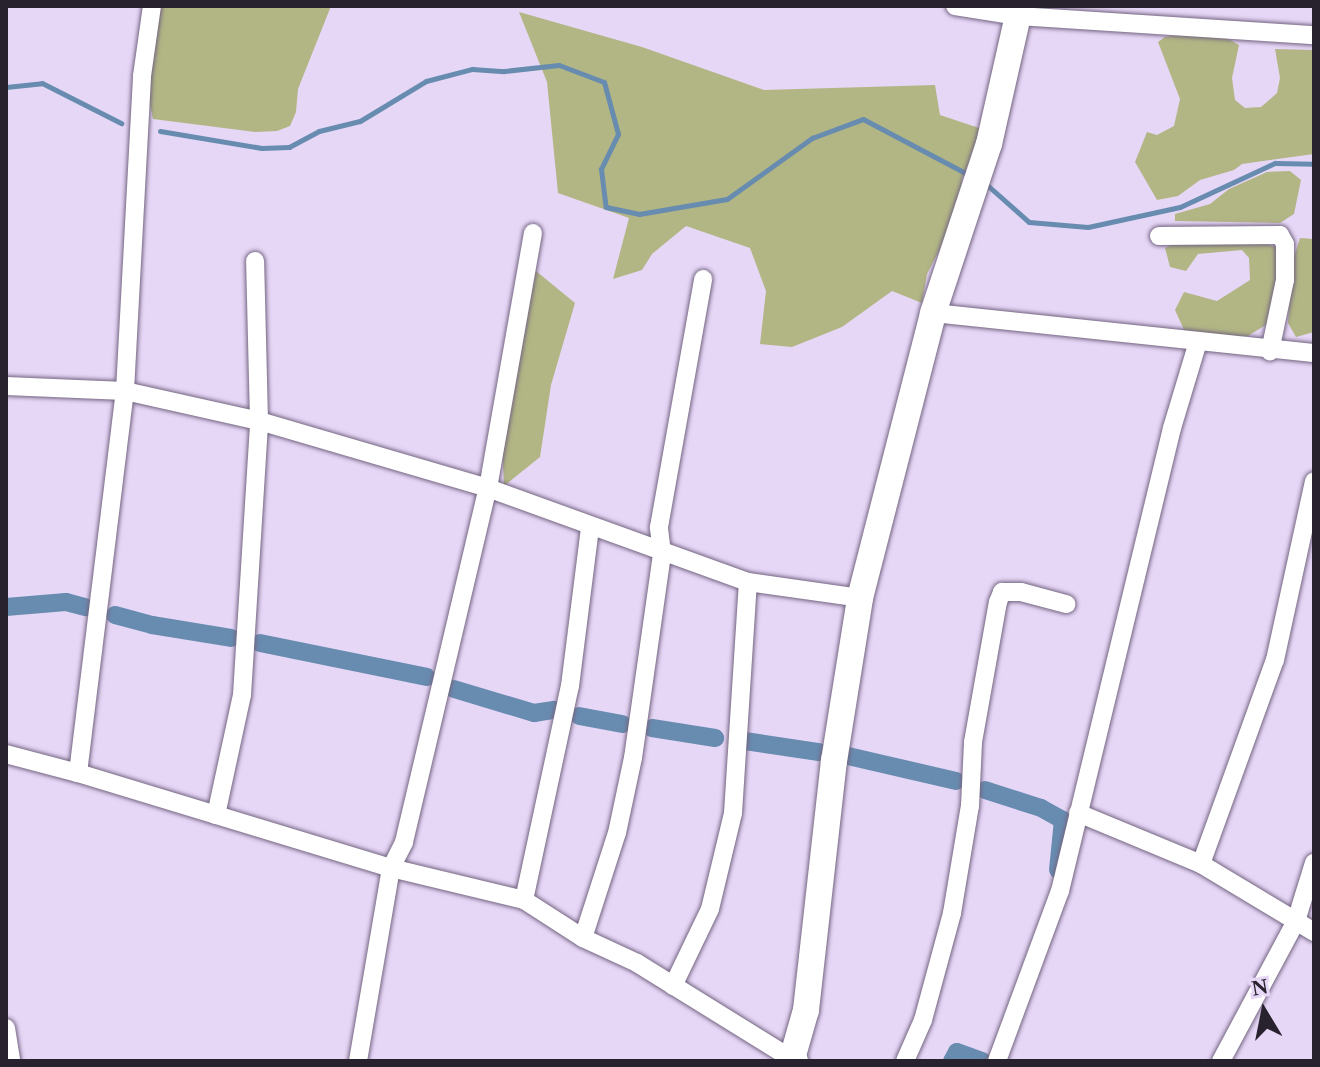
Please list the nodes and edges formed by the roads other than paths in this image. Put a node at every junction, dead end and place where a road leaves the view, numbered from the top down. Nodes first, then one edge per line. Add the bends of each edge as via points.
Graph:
1 (152, 6) edge
2 (955, 6) edge
3 (1019, 11) edge
4 (1314, 35) edge
5 (533, 233) dead end
6 (1159, 236) dead end
7 (255, 261) dead end
8 (703, 279) dead end
9 (933, 313) junction
10 (1198, 342) junction
11 (1270, 351) junction
12 (1314, 353) edge
13 (6, 386) edge
14 (125, 391) junction
15 (259, 421) junction
16 (1314, 481) edge
17 (488, 488) junction
18 (590, 528) junction
19 (662, 553) junction
20 (748, 582) junction
21 (860, 598) junction
22 (1066, 604) dead end
23 (6, 754) edge
24 (78, 773) junction
25 (1078, 813) junction
26 (216, 815) junction
27 (1314, 863) edge
28 (1201, 864) junction
29 (391, 868) junction
30 (524, 900) junction
31 (1296, 921) junction
32 (1314, 932) edge
33 (583, 938) junction
34 (673, 986) junction
35 (6, 1028) edge
36 (794, 1060) edge
37 (11, 1061) edge
38 (358, 1061) edge
39 (905, 1061) edge
40 (997, 1061) edge
41 (1221, 1061) edge

1 - 14 street via 142,76
2 - 3 street
3 - 4 street
3 - 9 street via 989,144
5 - 17 street
6 - 11 street via 1280,235 1285,280
7 - 15 street
8 - 19 street via 659,527
9 - 10 street
9 - 21 street
10 - 11 street
10 - 25 street via 1168,442
11 - 12 street
13 - 14 street
14 - 15 street
14 - 24 street
15 - 17 street
15 - 26 street via 242,695
16 - 28 street via 1275,660
17 - 18 street
17 - 29 street via 404,842
18 - 19 street
18 - 30 street via 570,686
19 - 20 street
19 - 33 street via 633,758 617,833
20 - 21 street
20 - 34 street via 733,813 710,909
21 - 36 street via 834,761 806,1010
22 - 39 street via 1021,592 1002,592 998,602 973,742 970,806 952,913 923,1020
23 - 24 street
24 - 26 street
25 - 28 street
25 - 40 street via 1060,891
26 - 29 street
27 - 31 street
28 - 31 street
29 - 30 street
29 - 38 street
30 - 33 street
31 - 32 street
31 - 41 street
33 - 34 street
34 - 36 street
35 - 37 street

